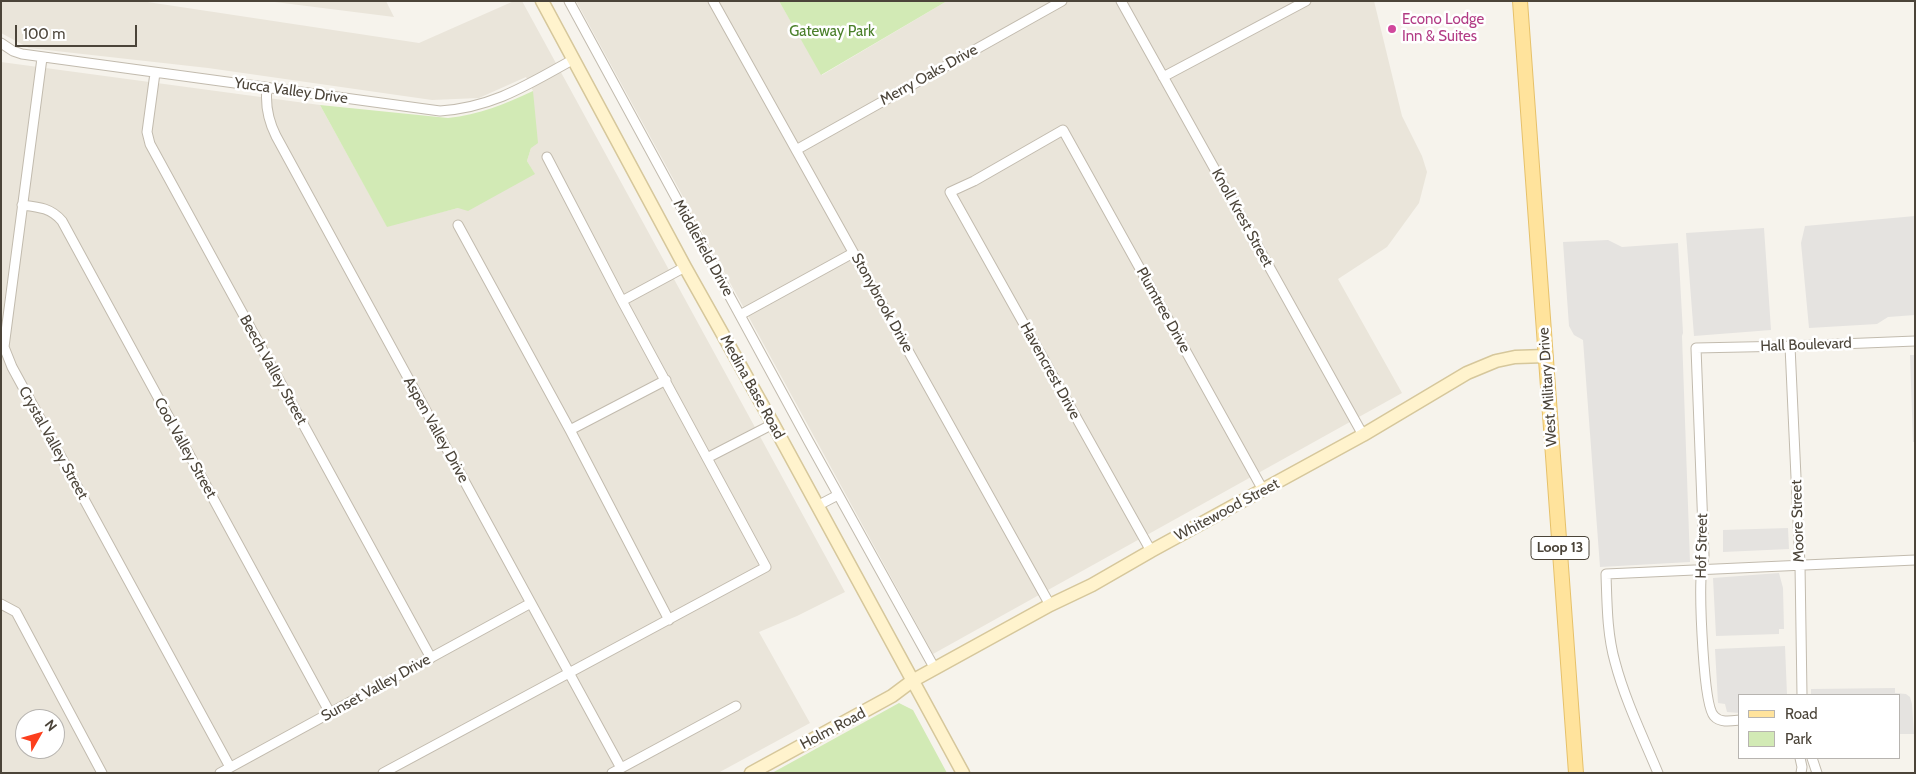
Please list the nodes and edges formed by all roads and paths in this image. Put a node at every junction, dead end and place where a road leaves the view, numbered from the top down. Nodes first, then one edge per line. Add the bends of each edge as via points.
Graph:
1 (542, 1) edge
2 (569, 1) edge
3 (713, 1) edge
4 (1062, 1) edge
5 (1121, 1) edge
6 (1306, 1) edge
7 (1520, 1) edge
8 (1, 43) edge
9 (42, 58) junction
10 (574, 59) junction
11 (155, 73) junction
12 (1164, 77) junction
13 (267, 88) junction
14 (796, 150) junction
15 (547, 157) dead end
16 (950, 192) joint
17 (22, 205) junction
18 (458, 225) dead end
19 (854, 252) junction
20 (685, 267) junction
21 (622, 301) junction
22 (740, 315) junction
23 (1915, 341) edge
24 (1790, 346) junction
25 (1696, 348) joint
26 (1546, 356) junction
27 (666, 380) junction
28 (773, 424) junction
29 (570, 430) junction
30 (1363, 435) junction
31 (707, 458) junction
32 (1263, 490) junction
33 (838, 495) junction
34 (817, 506) junction
35 (1150, 551) junction
36 (1915, 560) edge
37 (1800, 564) junction
38 (1702, 570) junction
39 (531, 603) junction
40 (1, 604) edge
41 (1050, 606) junction
42 (669, 620) junction
43 (431, 658) junction
44 (935, 669) junction
45 (570, 674) junction
46 (912, 681) junction
47 (1802, 694) edge
48 (736, 706) dead end
49 (330, 713) junction
50 (1738, 720) edge
51 (1800, 759) edge
52 (1812, 759) edge
53 (230, 767) junction
54 (621, 768) junction
55 (102, 773) edge
56 (220, 773) edge
57 (383, 773) edge
58 (612, 773) edge
59 (751, 773) edge
60 (963, 773) edge
61 (1576, 773) edge
62 (1658, 773) edge
63 (1801, 773) edge
64 (1818, 773) edge

1 - 10 street, Medina Base Road
2 - 22 street, Middlefield Drive
3 - 14 street, Stonybrook Drive
4 - 14 street, Merry Oaks Drive
5 - 12 street, Knoll Krest Street
6 - 12 street
7 - 26 main road, West Military Drive / Loop 13
8 - 9 street, Yucca Valley Drive via 13,51
9 - 11 street, Yucca Valley Drive
9 - 17 street, Crystal Valley Street
10 - 13 street, Yucca Valley Drive via 500,99 457,110 432,110
10 - 20 street, Medina Base Road
11 - 13 street, Yucca Valley Drive
11 - 43 street, Beech Valley Street via 147,132 150,144
12 - 30 street, Knoll Krest Street
13 - 39 street, Aspen Valley Drive via 265,104 276,136
14 - 19 street, Stonybrook Drive
15 - 21 street
16 - 32 street, Plumtree Drive via 1063,130
16 - 35 street, Havencrest Drive
17 - 49 street, Cool Valley Street via 45,208 62,221
17 - 53 street, Crystal Valley Street via 4,338 7,356
18 - 29 street
19 - 22 street
19 - 41 street, Stonybrook Drive
20 - 21 street
20 - 28 street, Medina Base Road
21 - 27 street
22 - 33 street, Middlefield Drive
23 - 24 street, Hall Boulevard
24 - 25 street, Hall Boulevard
24 - 37 street, Moore Street
25 - 38 street, Hof Street
26 - 30 street, Whitewood Street via 1515,357 1478,368
26 - 61 main road, West Military Drive / Loop 13
27 - 29 street
27 - 31 street
28 - 31 street
28 - 34 street, Medina Base Road
29 - 42 street
30 - 32 street, Whitewood Street
31 - 42 street via 766,567
32 - 35 street, Whitewood Street
33 - 34 street
33 - 44 street, Middlefield Drive
34 - 46 street, Medina Base Road
35 - 41 street, Whitewood Street via 1092,586
36 - 37 street
37 - 38 street
37 - 47 street, Moore Street
38 - 50 street, Hof Street via 1703,641 1710,710 1723,721
38 - 62 street via 1606,574 1614,661
39 - 43 street, Sunset Valley Drive
39 - 45 street, Aspen Valley Drive
40 - 55 street via 16,612
41 - 44 street, Whitewood Street
42 - 45 street
43 - 49 street, Sunset Valley Drive
44 - 46 street, Whitewood Street
45 - 54 street, Aspen Valley Drive
45 - 57 street
46 - 59 street, Holm Road via 892,696
46 - 60 street, Medina Base Road
48 - 54 street
49 - 53 street, Sunset Valley Drive
51 - 63 street
52 - 64 street
53 - 56 street, Sunset Valley Drive
54 - 58 street

